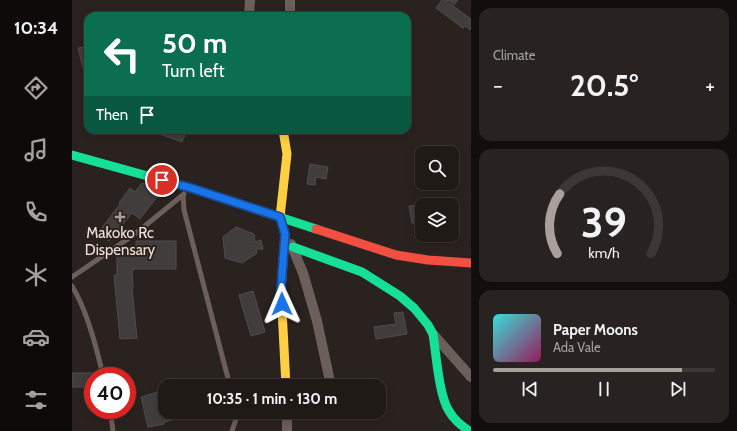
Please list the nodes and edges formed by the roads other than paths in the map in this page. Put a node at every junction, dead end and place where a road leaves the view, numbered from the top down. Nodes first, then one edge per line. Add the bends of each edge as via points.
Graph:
1 (250, 0) edge
2 (290, 0) edge
3 (250, 12) edge
4 (290, 12) edge
5 (284, 134) edge
6 (290, 134) edge
7 (287, 154) junction
8 (72, 155) edge
9 (191, 188) junction
10 (183, 195) junction
11 (280, 217) junction
12 (285, 234) junction
13 (293, 247) junction
14 (471, 263) edge
15 (72, 276) edge
16 (72, 286) edge
17 (433, 334) junction
18 (101, 367) edge
19 (471, 378) edge
20 (228, 379) edge
21 (286, 379) edge
22 (329, 379) edge
23 (111, 419) edge
24 (236, 419) edge
25 (287, 419) edge
26 (113, 431) edge
27 (232, 431) edge
28 (288, 431) edge
29 (469, 431) edge

1 - 3 street
2 - 4 street
5 - 7 street
6 - 7 street
7 - 11 street
8 - 9 street
9 - 10 lane
9 - 11 street
10 - 15 lane via 135,234
10 - 20 lane via 184,210
11 - 12 street
11 - 14 street via 414,259 441,263
12 - 13 street
12 - 21 street via 281,290
13 - 17 street via 362,272 414,308
13 - 22 street via 315,314
16 - 18 lane via 83,309
17 - 19 street
17 - 29 street via 443,397 456,421
23 - 26 lane
24 - 27 lane
25 - 28 street

